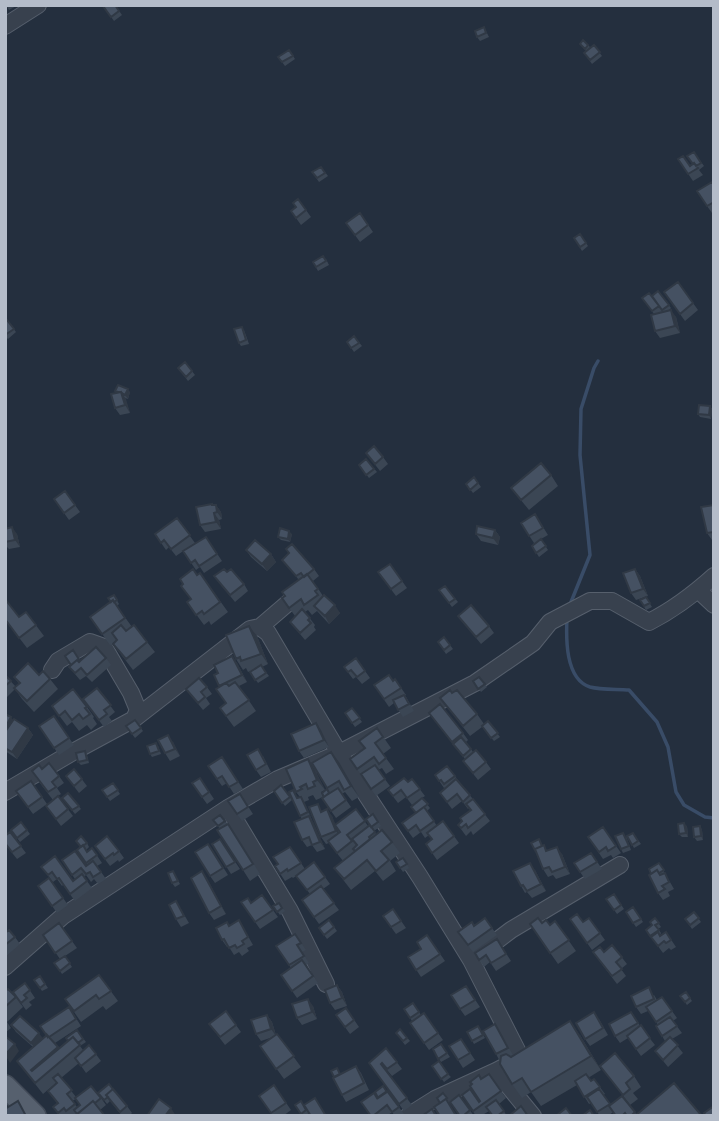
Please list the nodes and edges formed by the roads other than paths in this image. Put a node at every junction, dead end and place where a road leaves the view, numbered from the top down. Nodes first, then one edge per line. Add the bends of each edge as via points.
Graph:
1 (38, 5) edge
2 (5, 26) edge
3 (714, 576) edge
4 (306, 587) edge
5 (698, 590) junction
6 (714, 606) edge
7 (260, 627) junction
8 (52, 670) dead end
9 (134, 719) junction
10 (340, 753) junction
11 (5, 792) edge
12 (228, 808) junction
13 (620, 865) dead end
14 (471, 960) junction
15 (5, 967) edge
16 (326, 984) dead end
17 (496, 1071) junction
18 (5, 1086) edge
19 (35, 1116) edge
20 (408, 1116) edge
21 (533, 1116) edge

1 - 2 street
3 - 5 street
4 - 7 street
5 - 6 street
5 - 10 street via 649,622 612,601 590,601 550,622 533,643 475,683
7 - 9 street via 250,629
7 - 10 street
8 - 9 street via 58,660 90,642 104,647 131,693 138,710
9 - 11 street
10 - 12 street via 278,779
10 - 14 street
12 - 15 street via 63,916
12 - 16 street via 290,911
13 - 14 street via 511,930
14 - 17 street via 521,1058
17 - 20 street
17 - 21 street
18 - 19 main road

